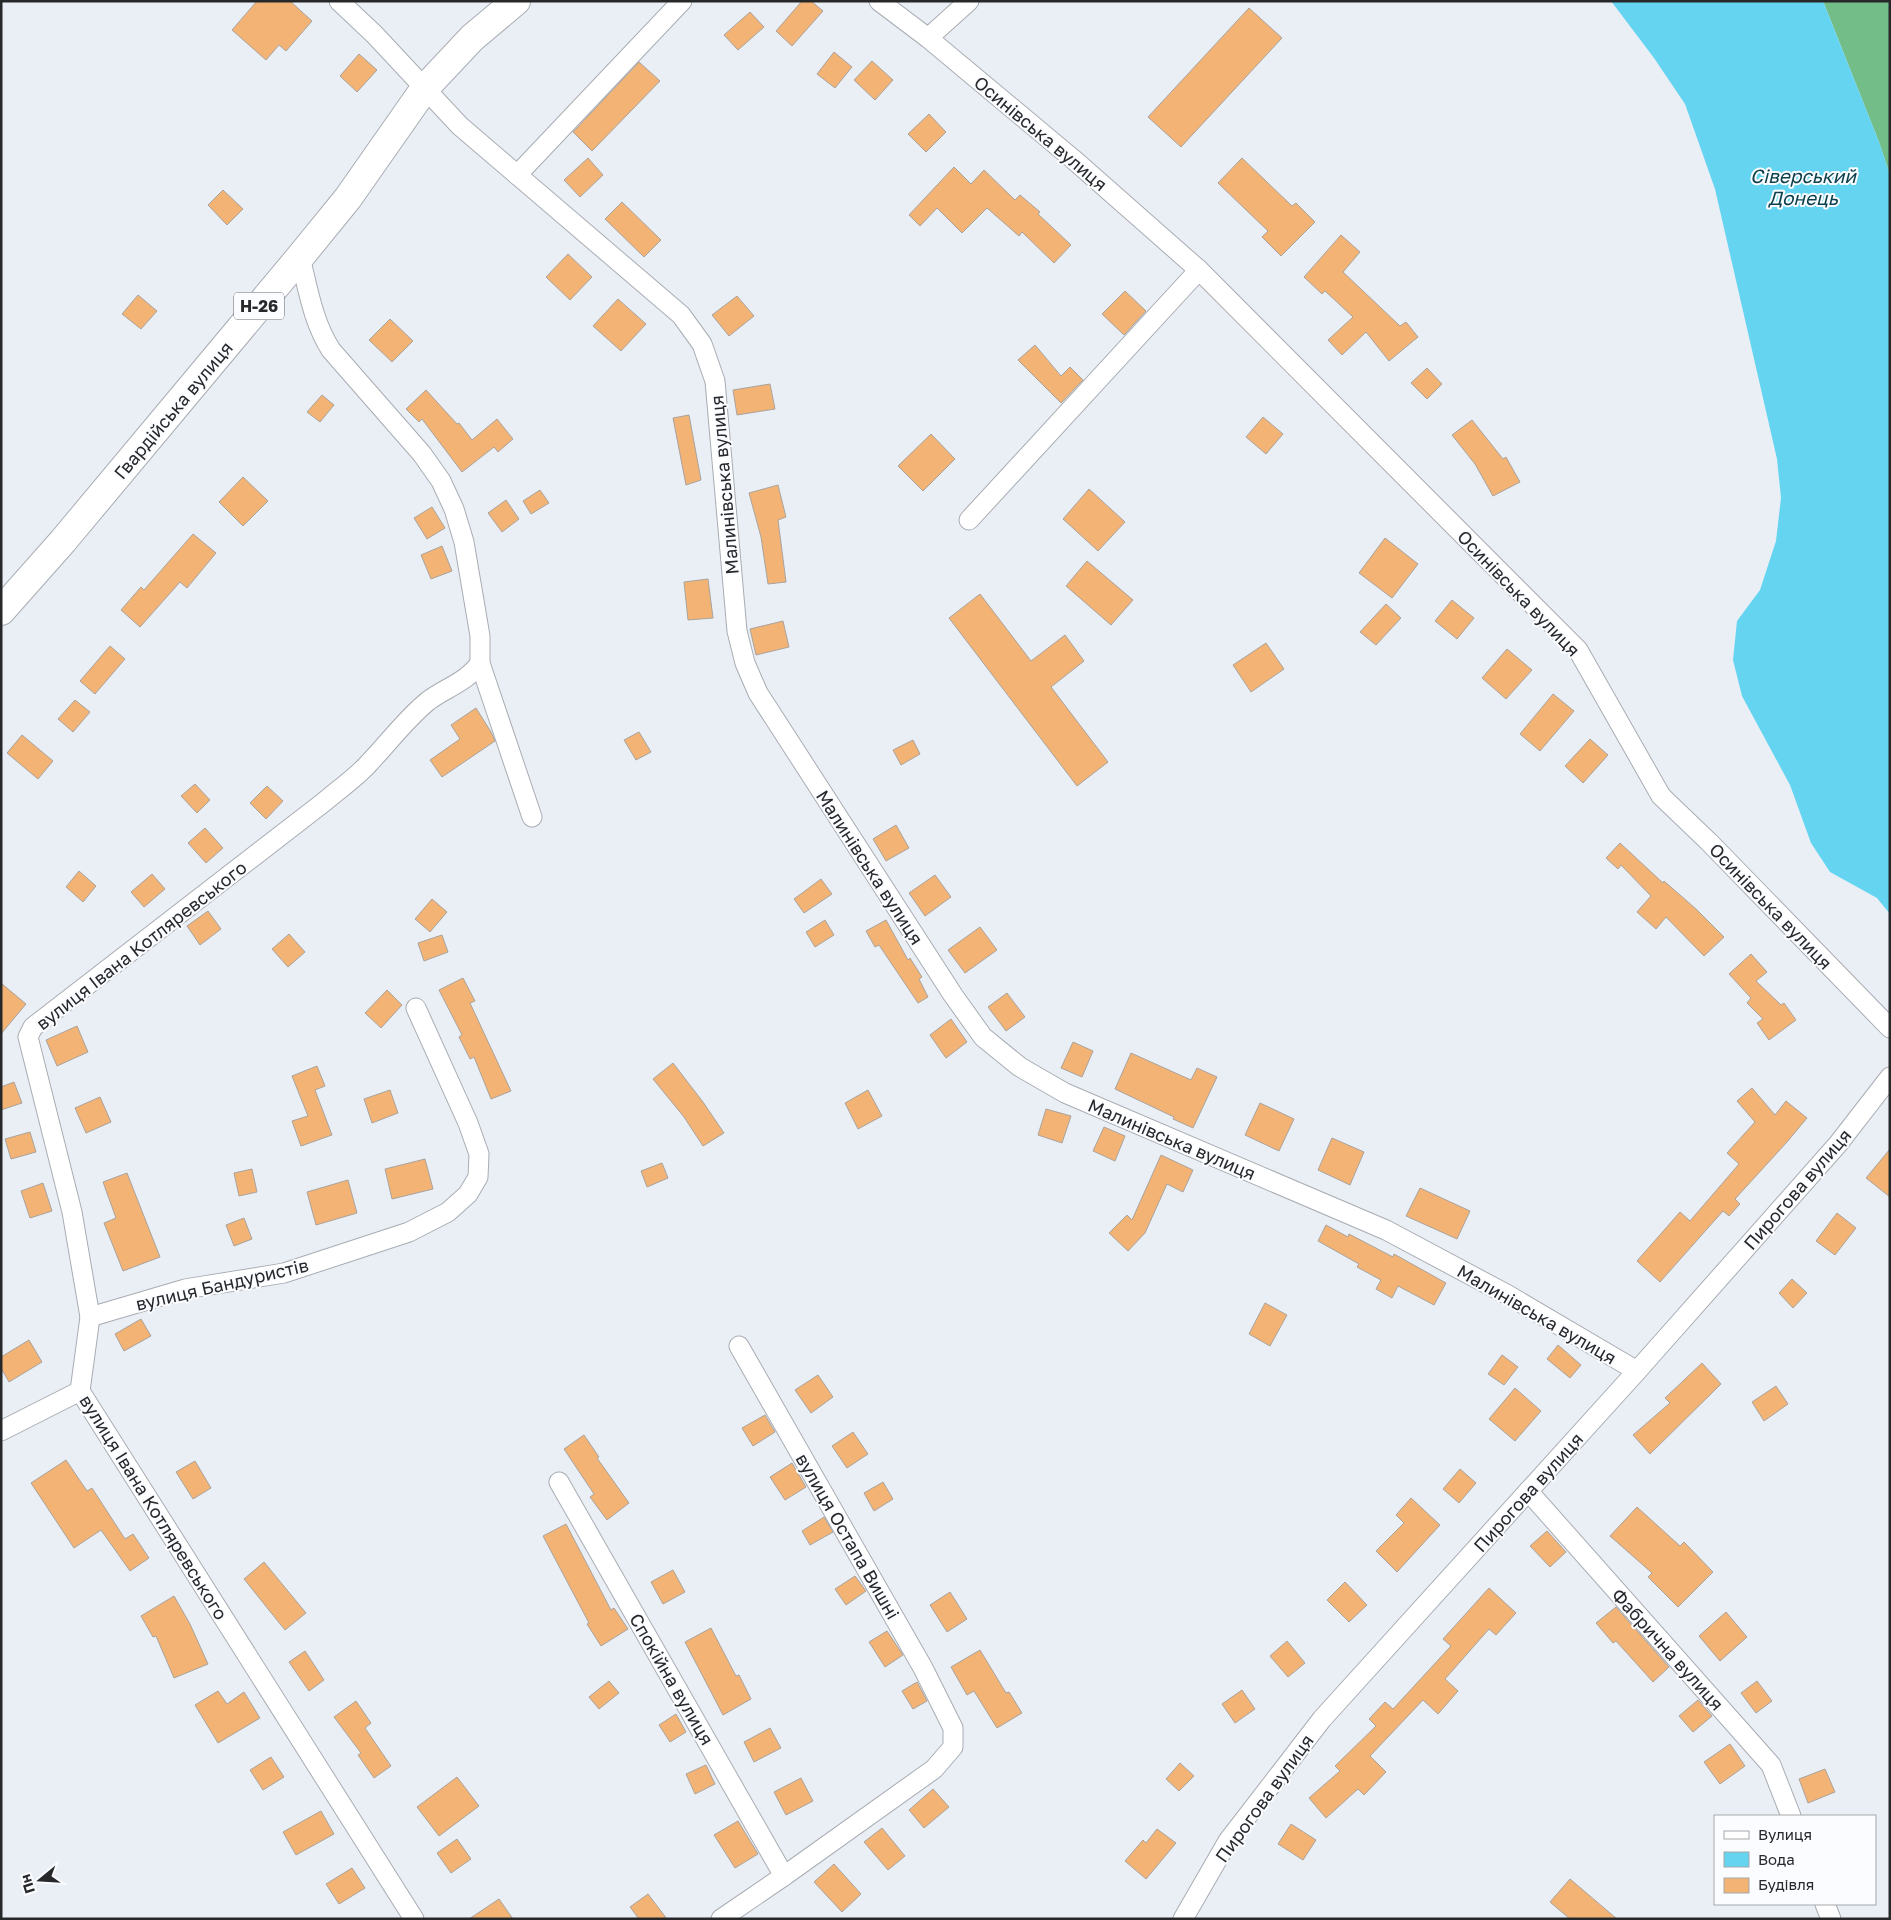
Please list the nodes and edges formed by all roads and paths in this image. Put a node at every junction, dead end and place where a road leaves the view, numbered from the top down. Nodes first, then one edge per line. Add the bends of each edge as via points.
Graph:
1 (339, 1) edge
2 (516, 1) edge
3 (682, 1) edge
4 (879, 1) edge
5 (970, 1) edge
6 (928, 38) junction
7 (425, 88) junction
8 (517, 175) junction
9 (300, 257) junction
10 (1199, 270) junction
11 (969, 520) dead end
12 (1, 612) edge
13 (480, 663) junction
14 (532, 817) dead end
15 (416, 1008) dead end
16 (1890, 1028) edge
17 (1890, 1077) edge
18 (90, 1318) junction
19 (739, 1346) dead end
20 (1637, 1372) junction
21 (80, 1391) junction
22 (1, 1431) edge
23 (559, 1482) dead end
24 (1528, 1491) junction
25 (1791, 1815) edge
26 (784, 1876) junction
27 (1825, 1905) edge
28 (414, 1919) edge
29 (721, 1919) edge
30 (1183, 1919) edge
31 (1831, 1919) edge

1 - 7 street, Малинівська вулиця
2 - 7 main road, Гвардійська вулиця / Н-26 via 472,38
3 - 8 street
4 - 6 street, Осинівська вулиця
5 - 6 street
6 - 10 street, Осинівська вулиця
7 - 8 street, Малинівська вулиця via 460,126
7 - 9 main road, Гвардійська вулиця / Н-26 via 348,198
8 - 20 street, Малинівська вулиця via 681,315 702,344 715,381 737,631 745,663 758,693 983,1037 1020,1067 1065,1093 1386,1230 1508,1295
9 - 12 main road, Гвардійська вулиця / Н-26
9 - 13 street via 322,337 422,454 441,481 454,509 464,542 480,636
10 - 11 street
10 - 16 street, Осинівська вулиця via 1578,650 1660,796
13 - 14 street
13 - 18 street, вулиця Івана Котляревського via 459,682 428,701 369,764 324,802 33,1027 28,1037 72,1212
15 - 18 street, вулиця Бандуристів via 479,1154 478,1177 468,1194 448,1212 409,1232 284,1273 185,1289
17 - 20 street, Пирогова вулиця via 1838,1144
18 - 21 street, вулиця Івана Котляревського
19 - 26 street, вулиця Остапа Вишні via 923,1668 953,1728 952,1746 934,1769
20 - 24 street, Пирогова вулиця
21 - 22 street
21 - 28 street, вулиця Івана Котляревського
23 - 26 street, Спокійна вулиця
24 - 25 street, Фабрична вулиця via 1771,1765
24 - 30 street, Пирогова вулиця via 1322,1719 1228,1841
26 - 29 street
27 - 31 street

